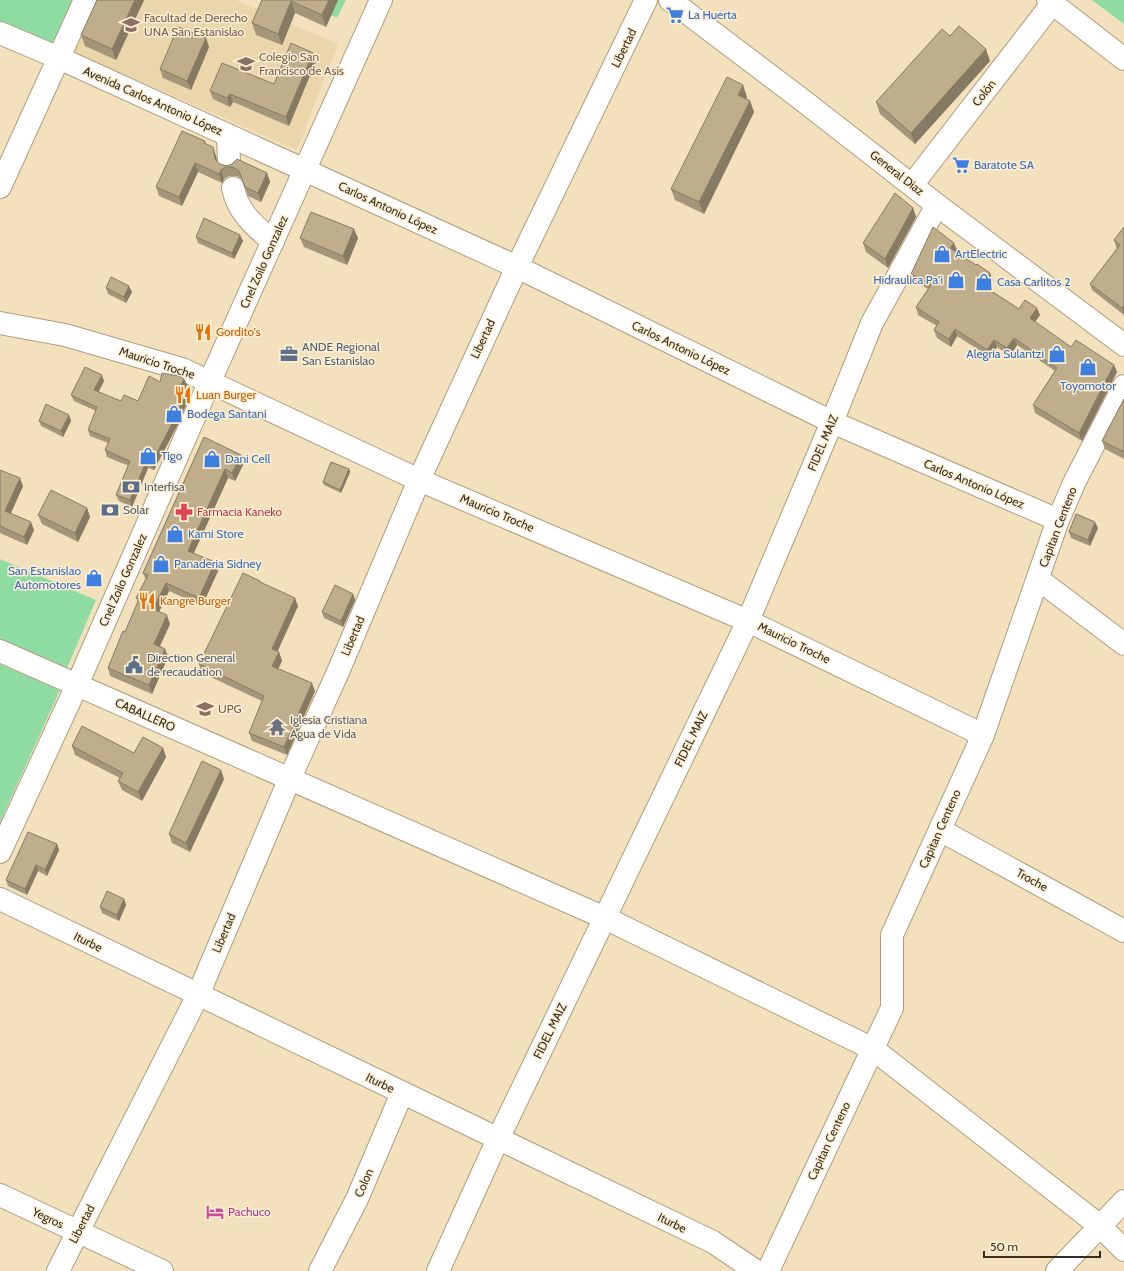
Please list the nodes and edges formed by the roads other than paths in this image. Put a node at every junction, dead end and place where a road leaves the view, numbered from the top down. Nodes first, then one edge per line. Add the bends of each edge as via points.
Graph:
1 (85, 0) edge
2 (380, 0) edge
3 (646, 0) edge
4 (1052, 1) edge
5 (676, 2) edge
6 (0, 33) edge
7 (59, 58) junction
8 (1124, 59) edge
9 (228, 135) junction
10 (229, 162) dead end
11 (305, 170) junction
12 (912, 185) junction
13 (0, 187) edge
14 (232, 188) dead end
15 (937, 205) junction
16 (273, 242) junction
17 (516, 267) junction
18 (0, 323) edge
19 (1124, 345) edge
20 (210, 381) junction
21 (1124, 386) edge
22 (832, 422) junction
23 (419, 480) junction
24 (1058, 520) junction
25 (1038, 579) junction
26 (748, 621) junction
27 (1124, 644) edge
28 (0, 651) edge
29 (77, 685) junction
30 (983, 735) junction
31 (290, 778) junction
32 (940, 830) junction
33 (0, 852) edge
34 (0, 899) edge
35 (605, 918) junction
36 (1124, 931) edge
37 (198, 995) junction
38 (873, 1049) junction
39 (402, 1093) junction
40 (498, 1139) junction
41 (0, 1195) edge
42 (1124, 1202) edge
43 (1100, 1226) junction
44 (78, 1232) junction
45 (1124, 1250) edge
46 (58, 1271) edge
47 (162, 1271) edge
48 (320, 1271) edge
49 (438, 1271) edge
50 (756, 1271) edge
51 (768, 1271) edge
52 (1057, 1271) edge

1 - 7 street
2 - 11 street, Cnel Zoilo Gonzalez
3 - 17 street, Libertad
4 - 8 street
4 - 12 street, Colón
5 - 12 street, General Diaz
6 - 7 street, Avenida Carlos Antonio López
7 - 9 street, Avenida Carlos Antonio López
7 - 13 street
9 - 10 street
9 - 11 street, Avenida Carlos Antonio López
11 - 16 street, Cnel Zoilo Gonzalez
11 - 17 street, Carlos Antonio López
12 - 15 street, General Diaz
14 - 16 street via 244,214
15 - 19 street, General Diaz
15 - 22 street, FIDEL MAIZ via 872,323
16 - 20 street, Cnel Zoilo Gonzalez
17 - 22 street, Carlos Antonio López
17 - 23 street, Libertad
18 - 20 street, Mauricio Troche via 65,336 182,369
20 - 23 street, Mauricio Troche
20 - 29 street, Cnel Zoilo Gonzalez
21 - 24 street, Capitan Centeno
22 - 24 street, Carlos Antonio López
22 - 26 street, FIDEL MAIZ
23 - 26 street, Mauricio Troche
23 - 31 street, Libertad
24 - 25 street, Capitan Centeno
25 - 27 street
25 - 30 street, Capitan Centeno
26 - 30 street, Mauricio Troche
26 - 35 street, FIDEL MAIZ
28 - 29 street, CABALLERO
29 - 31 street, CABALLERO
29 - 33 street, Cnel Zoilo Gonzalez
30 - 32 street, Capitan Centeno
31 - 35 street, CABALLERO
31 - 37 street, Libertad
32 - 36 street, Troche
32 - 38 street, Capitan Centeno via 892,935 892,1008
34 - 37 street, Iturbe
35 - 38 street, CABALLERO
35 - 40 street, FIDEL MAIZ
37 - 39 street, Iturbe
37 - 44 street, Libertad
38 - 43 street, CABALLERO
38 - 51 street, Capitan Centeno
39 - 40 street, Iturbe
39 - 48 street, Colon via 358,1199
40 - 49 street, FIDEL MAIZ
40 - 50 street, Iturbe via 713,1242
41 - 44 street, Yegros
42 - 43 street
43 - 45 street, CABALLERO
43 - 52 street
44 - 46 street, Libertad
44 - 47 street, Yegros

